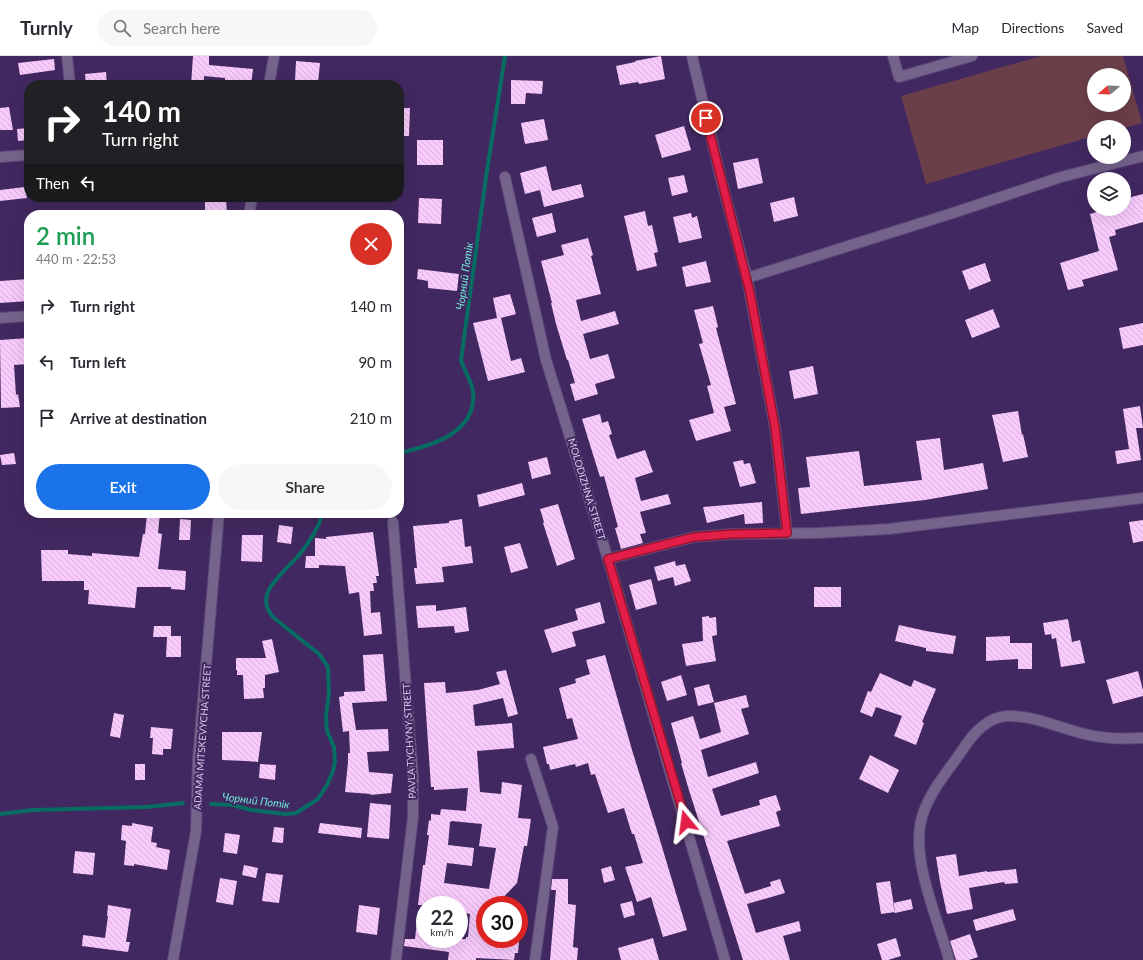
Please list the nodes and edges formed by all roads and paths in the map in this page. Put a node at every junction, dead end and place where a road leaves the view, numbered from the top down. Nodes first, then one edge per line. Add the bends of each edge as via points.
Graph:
1 (67, 56) edge
2 (274, 56) edge
3 (692, 56) edge
4 (893, 56) edge
5 (972, 56) edge
6 (69, 80) edge
7 (270, 80) edge
8 (24, 155) edge
9 (1143, 156) edge
10 (0, 157) edge
11 (505, 177) dead end
12 (747, 278) junction
13 (24, 316) edge
14 (0, 318) edge
15 (1143, 498) edge
16 (219, 518) edge
17 (393, 522) dead end
18 (787, 533) junction
19 (608, 559) junction
20 (1143, 738) edge
21 (531, 759) dead end
22 (173, 960) edge
23 (396, 960) edge
24 (534, 960) edge
25 (725, 960) edge
26 (949, 960) edge

1 - 6 street
2 - 7 street
3 - 12 street
4 - 5 street via 899,77
8 - 10 street
9 - 12 street via 1060,177
11 - 19 street, MOLODIZHNA STREET via 546,360
12 - 18 street via 775,427
13 - 14 street
15 - 18 street via 889,530
16 - 22 street, ADAMA MITSKEVYCHA STREET via 198,759 197,811 192,859
17 - 23 street, PAVLA TYCHYNY STREET via 413,777 413,817
18 - 19 street via 694,537
19 - 25 street, MOLODIZHNA STREET
20 - 26 street via 1100,737 1008,716 986,723 971,738 929,799 921,817 919,833 925,880
21 - 24 street via 553,827

